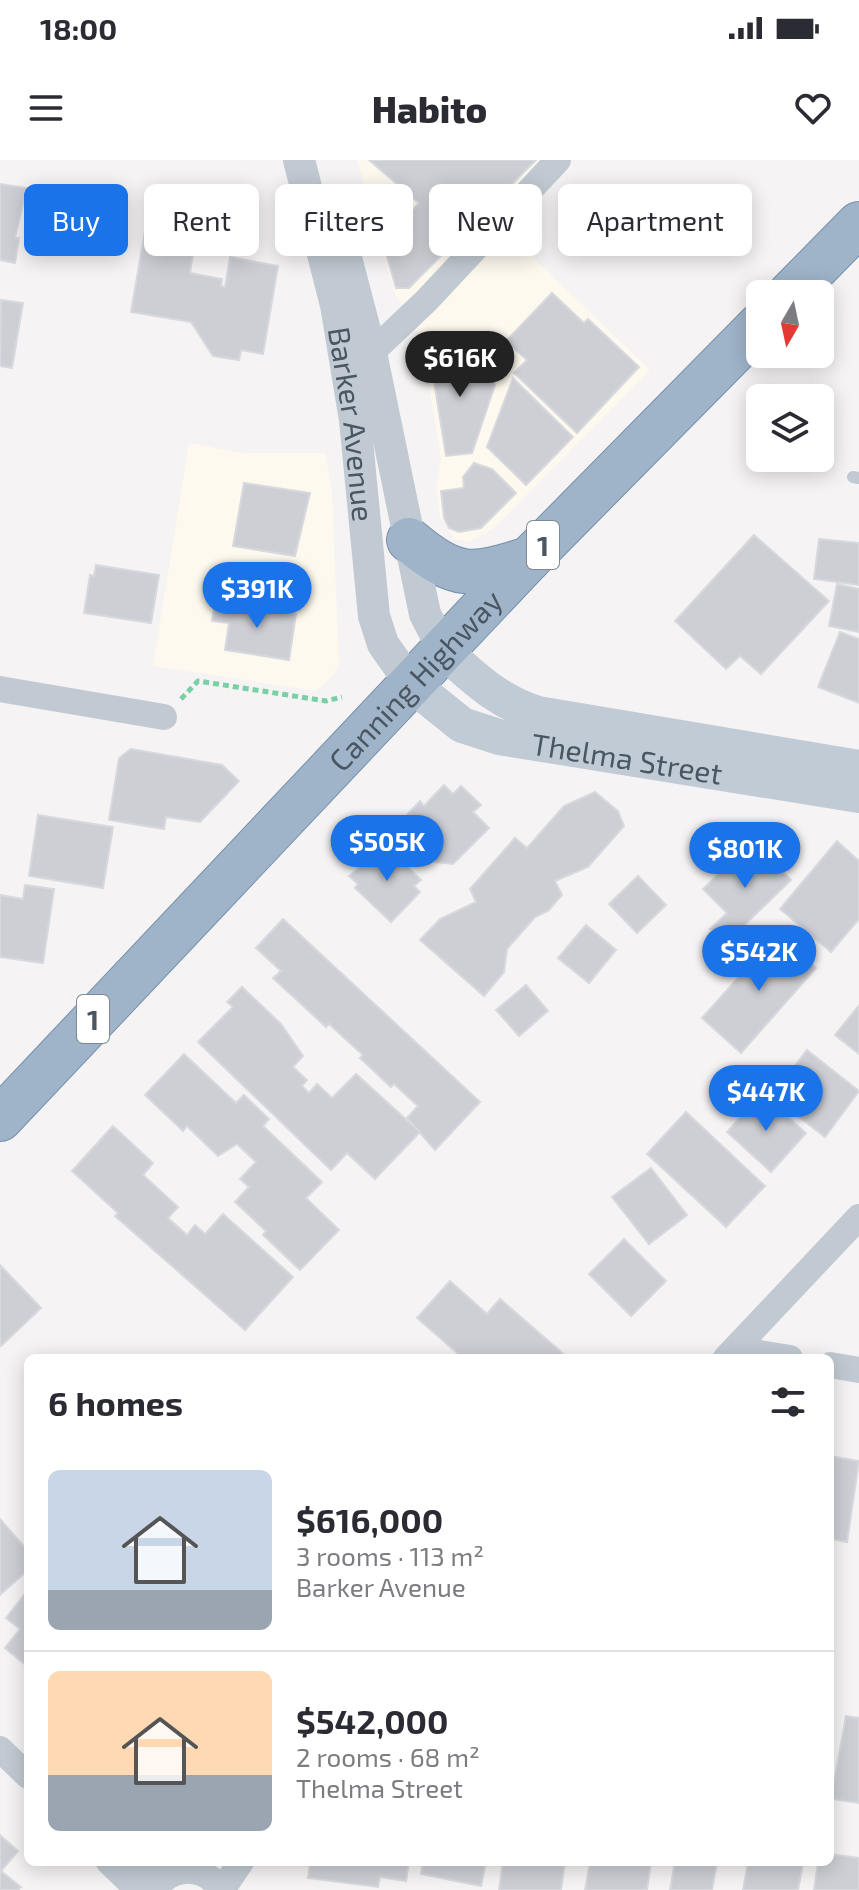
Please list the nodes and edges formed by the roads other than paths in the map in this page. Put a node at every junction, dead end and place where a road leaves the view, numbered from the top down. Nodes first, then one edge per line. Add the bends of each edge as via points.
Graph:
1 (299, 160) edge
2 (317, 160) edge
3 (558, 160) edge
4 (859, 224) edge
5 (804, 280) edge
6 (746, 339) edge
7 (371, 353) junction
8 (395, 468) junction
9 (361, 472) junction
10 (409, 540) junction
11 (529, 559) junction
12 (444, 651) junction
13 (411, 684) junction
14 (0, 689) edge
15 (164, 717) road end
16 (859, 768) edge
17 (859, 795) edge
18 (2, 1114) edge
19 (859, 1217) edge
20 (730, 1353) edge
21 (834, 1366) edge
22 (859, 1370) edge
23 (0, 1749) edge
24 (24, 1772) edge
25 (113, 1866) edge
26 (145, 1866) edge
27 (238, 1866) edge
28 (207, 1867) edge
29 (160, 1884) edge
30 (138, 1890) edge
31 (222, 1890) edge

1 - 9 street, Barker Avenue via 336,305
2 - 7 street, Barker Avenue
3 - 7 street
4 - 5 highway
6 - 11 highway, Canning Highway / 1
7 - 8 street, Barker Avenue
8 - 9 street
8 - 10 street, Barker Avenue
9 - 13 street, Barker Avenue via 374,616 383,644
10 - 11 highway via 439,565 461,572 489,571
10 - 12 street, Barker Avenue via 425,614
11 - 12 highway, Canning Highway / 1
12 - 13 highway, Canning Highway / 1
12 - 16 main road, Thelma Street via 487,691 538,714
13 - 17 main road, Thelma Street via 462,725 499,737
13 - 18 highway, Canning Highway / 1
14 - 15 street
19 - 20 street
21 - 22 street
23 - 24 street
25 - 30 street
26 - 29 street
27 - 31 street
28 - 29 street via 179,1871
28 - 31 street

